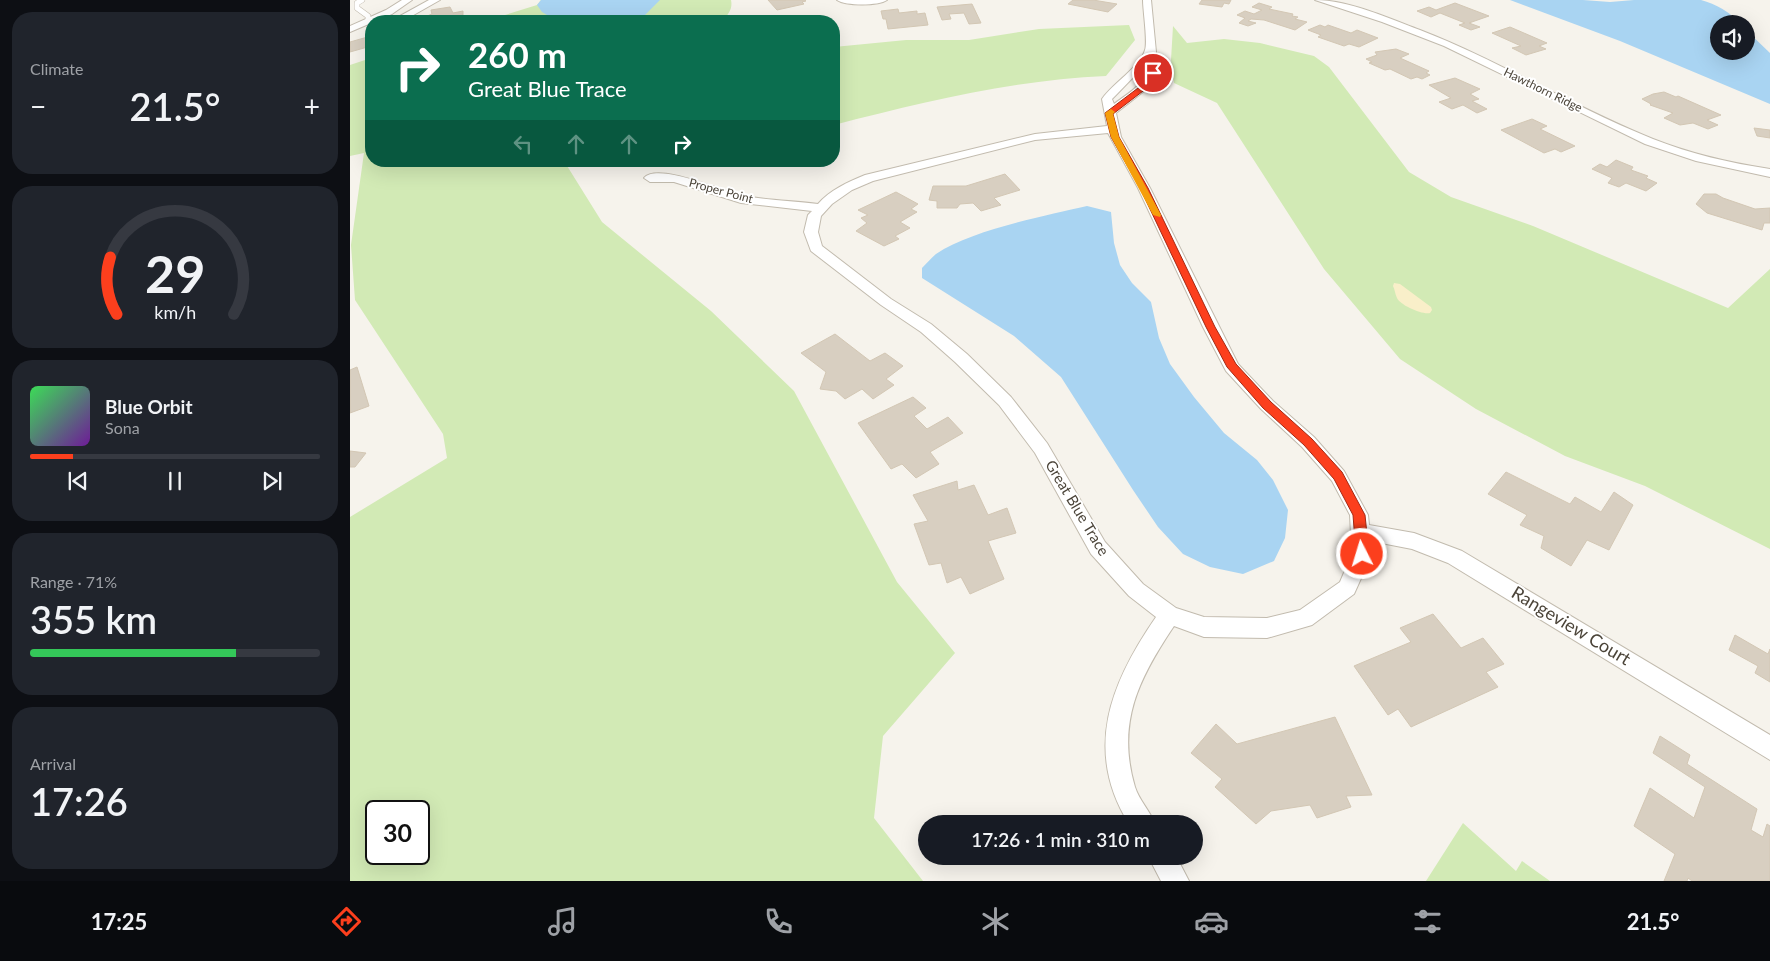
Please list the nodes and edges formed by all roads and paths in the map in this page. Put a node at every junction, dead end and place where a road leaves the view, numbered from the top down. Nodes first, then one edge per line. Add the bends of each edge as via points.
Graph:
1 (362, 0) edge
2 (408, 0) edge
3 (436, 0) edge
4 (842, 0) edge
5 (883, 0) edge
6 (1147, 0) edge
7 (1319, 0) edge
8 (366, 15) edge
9 (382, 15) edge
10 (407, 15) edge
11 (365, 22) edge
12 (350, 28) edge
13 (1151, 49) junction
14 (1109, 113) junction
15 (1113, 129) junction
16 (1770, 174) edge
17 (650, 178) dead end
18 (821, 208) junction
19 (1360, 531) junction
20 (1169, 616) junction
21 (1770, 748) edge
22 (1138, 815) edge
23 (1166, 865) edge
24 (1176, 881) edge

1 - 8 lane via 356,8
2 - 9 street
3 - 10 street
4 - 5 street
6 - 13 street
7 - 16 street, Hawthorn Ridge via 1385,20 1447,44 1661,146 1707,161
11 - 12 street
13 - 14 street, Great Blue Trace via 1147,58 1107,98
13 - 14 street via 1153,73 1144,86
14 - 15 street, Great Blue Trace
15 - 18 street, Great Blue Trace via 1035,137 879,176 848,187
15 - 19 street, Great Blue Trace via 1232,367 1338,476 1359,515
17 - 18 street, Proper Point via 675,178 742,199
18 - 20 street, Great Blue Trace via 815,215 811,232 816,248 926,328 962,358 1004,401 1041,448 1098,548 1136,590
19 - 20 street, Great Blue Trace via 1362,554 1347,588 1305,618 1267,628 1204,628
19 - 21 street, Rangeview Court via 1414,541 1454,557
20 - 22 street via 1142,655 1122,697 1115,742 1123,788
23 - 24 street

